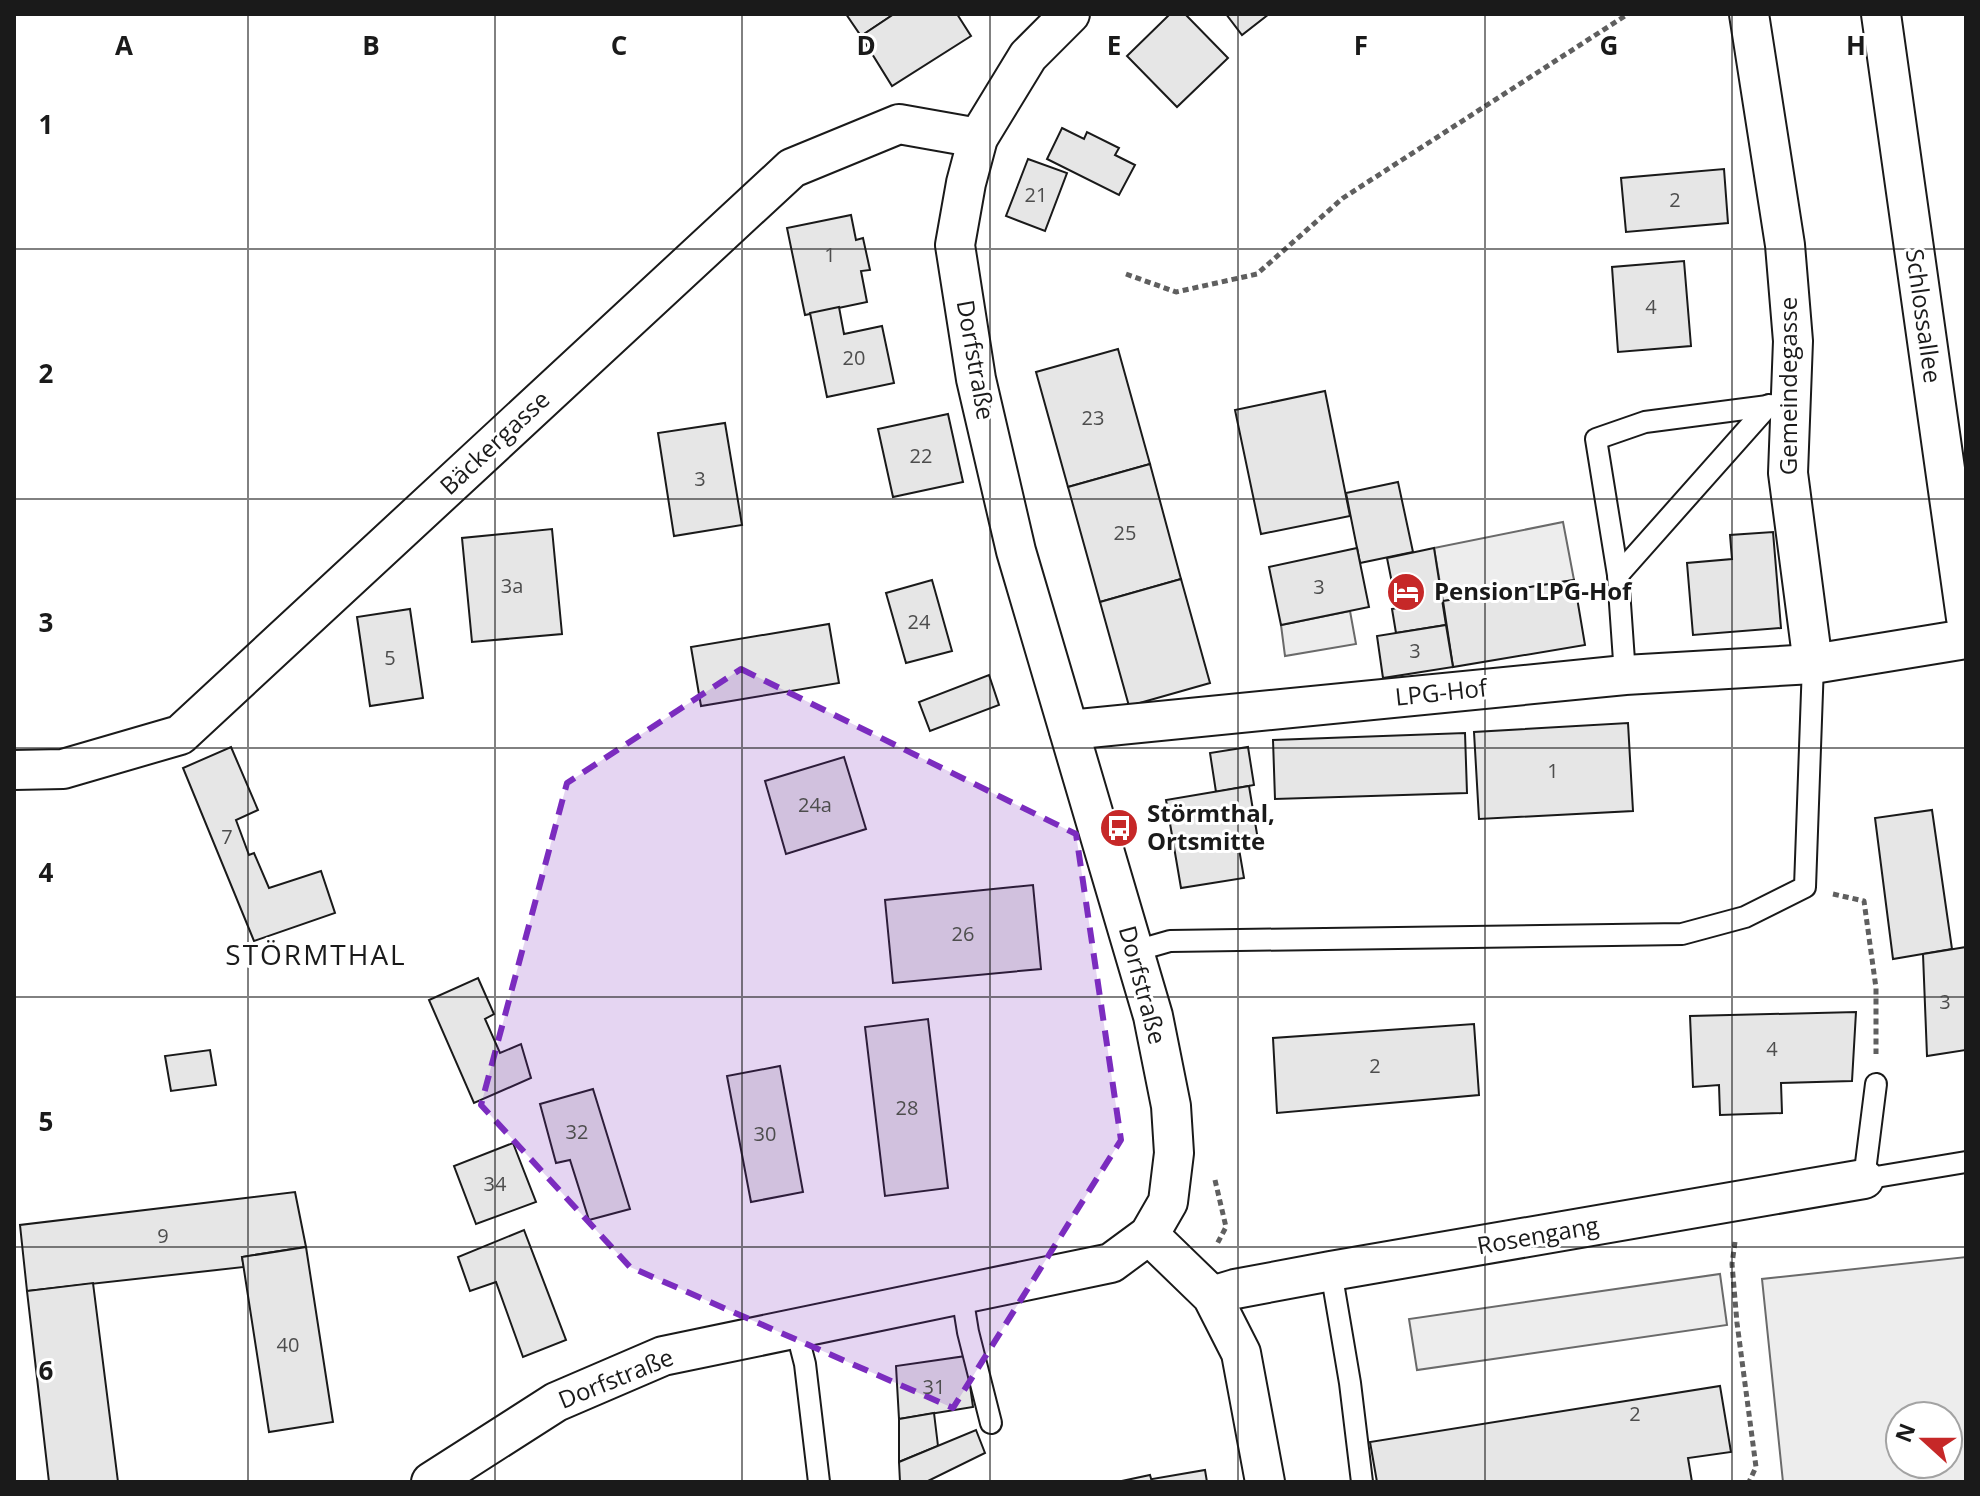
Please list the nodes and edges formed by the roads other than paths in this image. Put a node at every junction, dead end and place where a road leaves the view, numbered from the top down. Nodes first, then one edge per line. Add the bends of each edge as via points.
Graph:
1 (1070, 14) edge
2 (1749, 14) edge
3 (1881, 14) edge
4 (978, 138) junction
5 (1780, 404) junction
6 (1618, 575) junction
7 (1966, 618) edge
8 (1966, 639) edge
9 (1813, 664) junction
10 (1625, 675) junction
11 (1069, 730) junction
12 (14, 770) edge
13 (1135, 951) junction
14 (1876, 1084) road end
15 (1966, 1162) edge
16 (1864, 1179) junction
17 (1149, 1235) junction
18 (1331, 1271) junction
19 (962, 1295) junction
20 (1212, 1296) junction
21 (796, 1329) junction
22 (991, 1423) dead end
23 (431, 1482) edge
24 (819, 1482) edge
25 (1265, 1482) edge
26 (1362, 1482) edge

1 - 4 street, Dorfstraße via 1028,56
2 - 5 street, Gemeindegasse via 1785,245 1793,341
3 - 7 street, Schlossallee
4 - 11 street, Dorfstraße via 955,245 976,379 1013,536
4 - 12 street, Bäckergasse via 899,124 792,168 180,735 63,769
5 - 6 lane
5 - 6 lane via 1645,422 1596,439
5 - 9 street, Gemeindegasse
6 - 10 lane
8 - 9 street, LPG-Hof
9 - 10 street, LPG-Hof
9 - 13 lane via 1805,887 1745,917 1682,934 1170,941
10 - 11 street, LPG-Hof
11 - 13 street, Dorfstraße
13 - 17 street, Dorfstraße via 1171,1106 1174,1153 1168,1202
14 - 16 lane
15 - 16 lane
16 - 18 street, Rosengang
17 - 19 street, Dorfstraße via 1111,1263
17 - 20 street
18 - 20 street, Rosengang
18 - 26 lane
19 - 21 street, Dorfstraße
19 - 22 lane
20 - 25 street via 1241,1353
21 - 23 street, Dorfstraße via 663,1356 556,1402
21 - 24 lane

